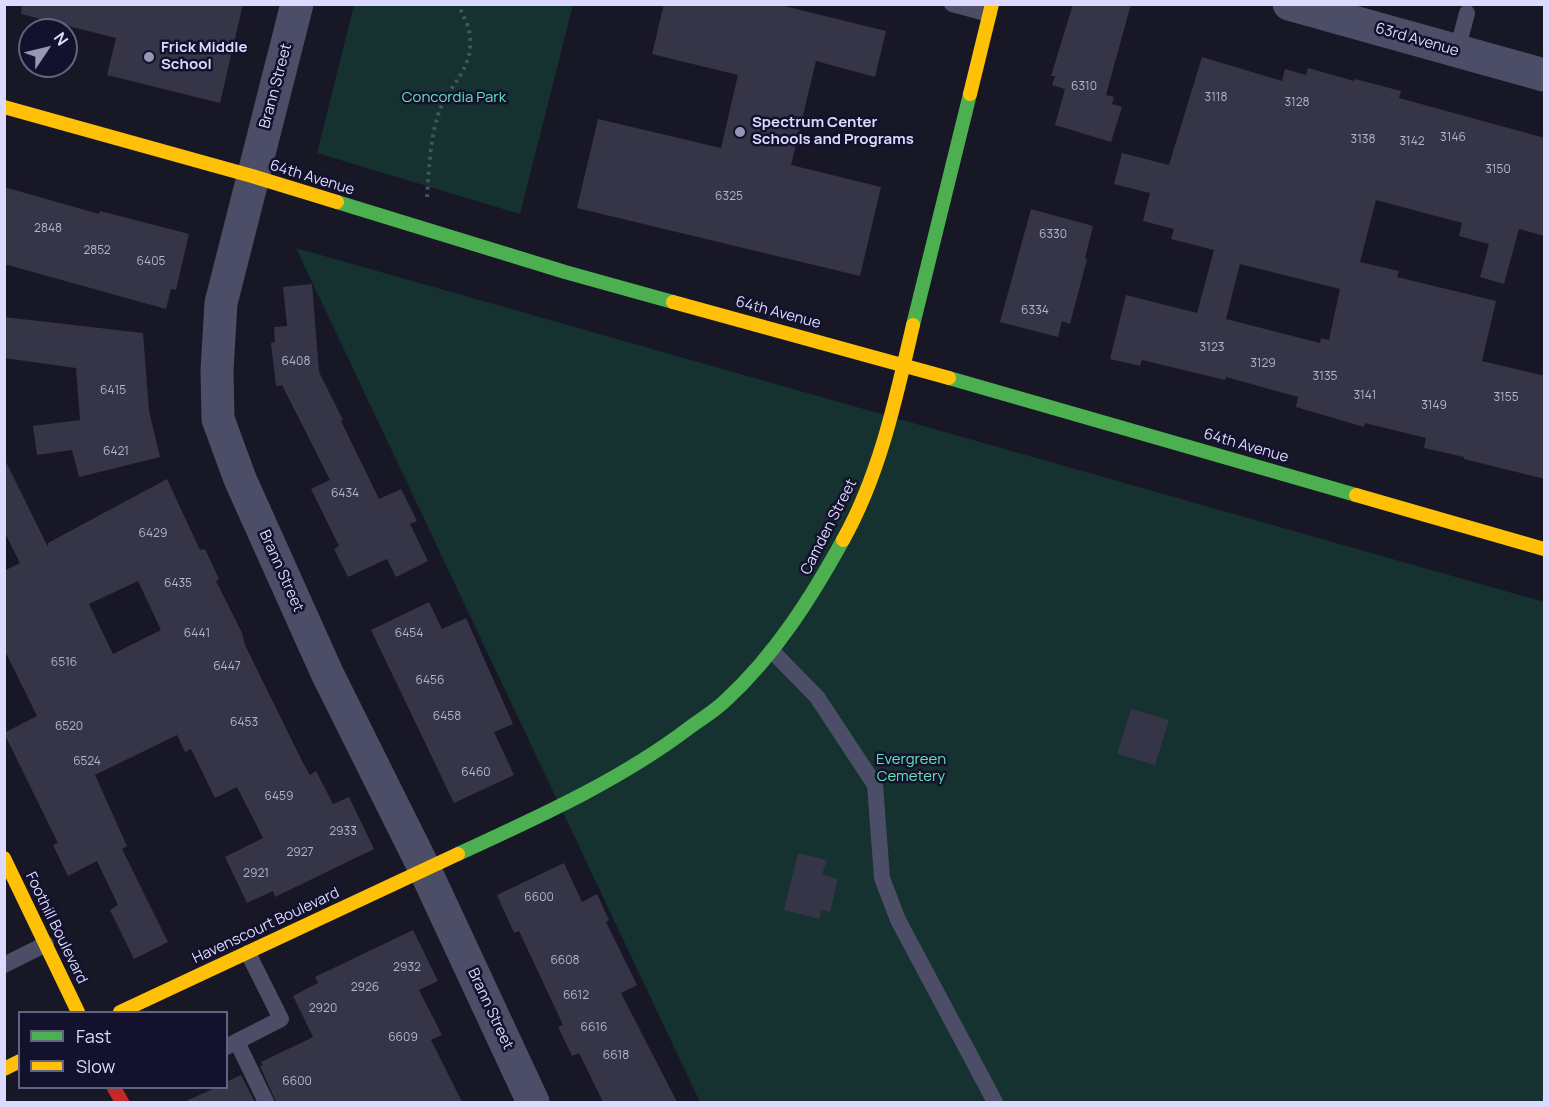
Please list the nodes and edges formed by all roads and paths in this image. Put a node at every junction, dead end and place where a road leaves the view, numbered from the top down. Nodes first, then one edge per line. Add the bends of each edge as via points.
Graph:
1 (297, 4) edge
2 (459, 4) edge
3 (952, 4) edge
4 (1289, 4) edge
5 (991, 9) edge
6 (1467, 13) dead end
7 (1457, 51) junction
8 (1545, 75) edge
9 (4, 106) edge
10 (252, 176) junction
11 (425, 229) junction
12 (904, 364) junction
13 (1545, 549) edge
14 (772, 651) junction
15 (4, 858) edge
16 (425, 870) junction
17 (46, 944) junction
18 (248, 953) junction
19 (4, 964) edge
20 (160, 994) junction
21 (78, 1011) edge
22 (122, 1011) edge
23 (168, 1011) edge
24 (232, 1044) edge
25 (18, 1062) edge
26 (4, 1069) edge
27 (266, 1102) edge
28 (533, 1102) edge
29 (995, 1102) edge

1 - 10 street, Brann Street
2 - 11 path via 469,30 470,50 465,68 439,111 433,132
3 - 5 lane
4 - 7 street, 63rd Avenue
5 - 12 street, Camden Street
6 - 7 lane
7 - 8 street, 63rd Avenue
9 - 10 street, 64th Avenue
10 - 11 street, 64th Avenue
10 - 16 street, Brann Street via 220,303 218,419 240,479 322,662
11 - 12 street, 64th Avenue via 565,272
12 - 13 street, 64th Avenue
12 - 14 street, Camden Street via 872,476 846,535 813,594
14 - 16 street, Camden Street via 725,702 656,753 576,799
14 - 29 lane via 817,697 875,785 882,878 898,920
15 - 17 street, Foothill Boulevard
16 - 18 street, Havenscourt Boulevard
16 - 28 street, Brann Street
17 - 19 lane
17 - 21 street, Foothill Boulevard
18 - 20 street, Havenscourt Boulevard
18 - 24 lane via 281,1019
20 - 22 street, Havenscourt Boulevard
20 - 23 lane
24 - 27 lane
25 - 26 street

